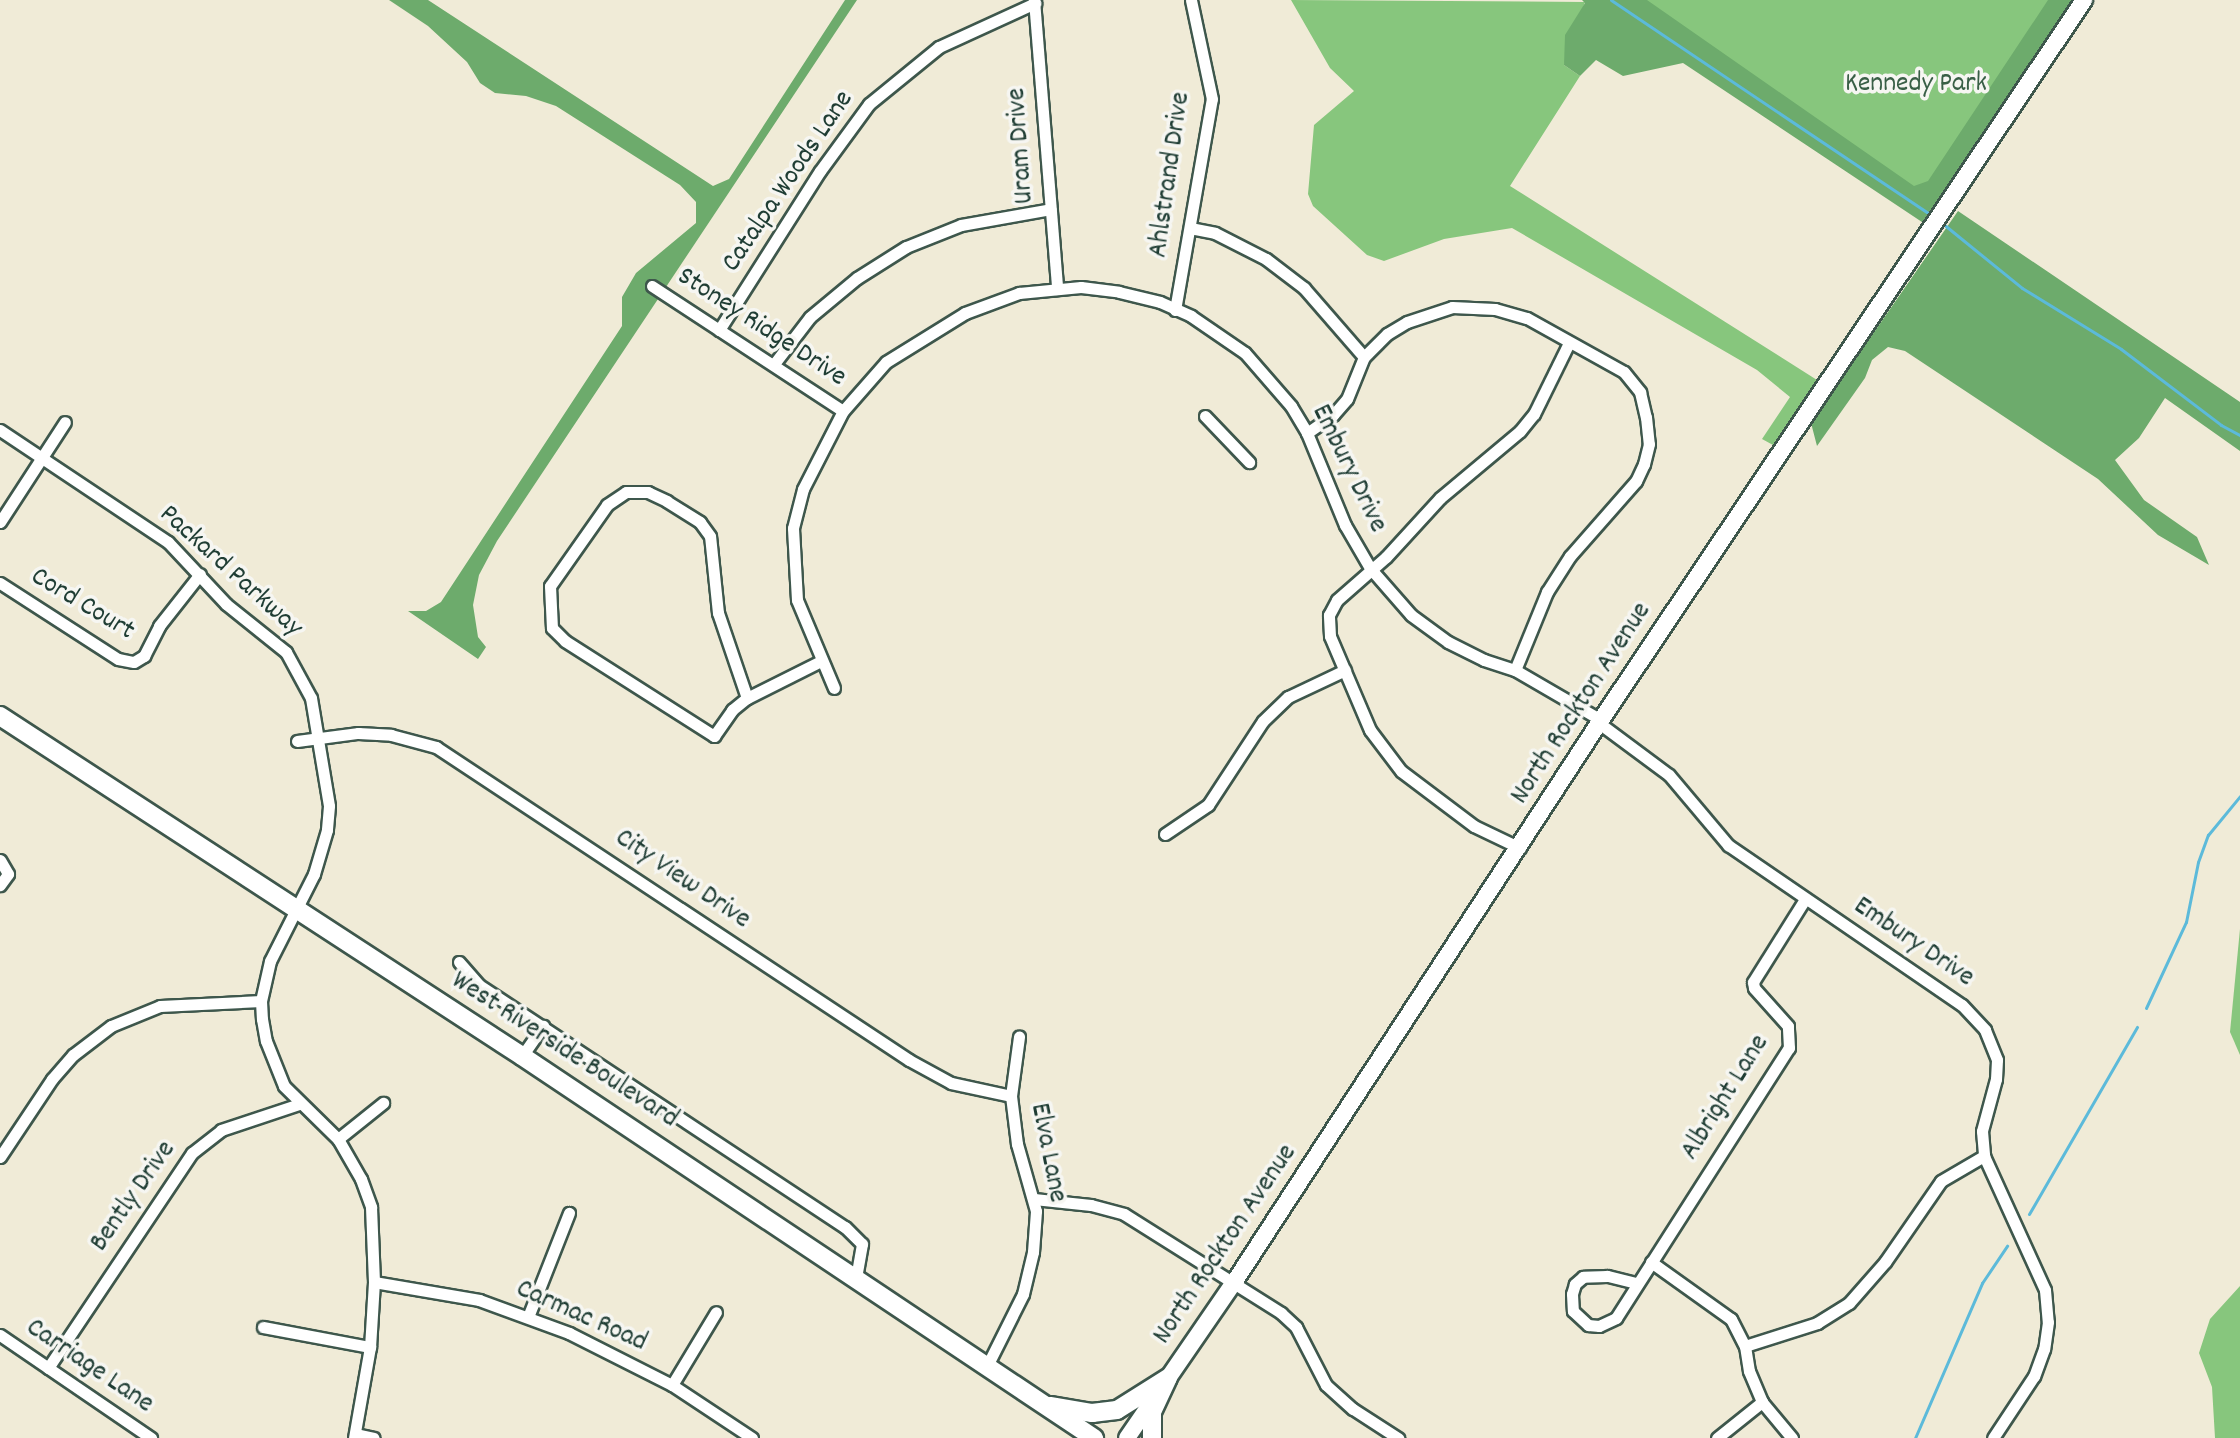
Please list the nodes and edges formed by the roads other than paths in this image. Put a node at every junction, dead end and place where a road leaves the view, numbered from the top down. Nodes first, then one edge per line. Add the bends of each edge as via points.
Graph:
1 (1191, 0) edge
2 (2084, 0) edge
3 (1034, 2) edge
4 (1051, 209) junction
5 (1190, 228) junction
6 (652, 286) dead end
7 (1057, 289) junction
8 (1175, 310) junction
9 (719, 330) junction
10 (1569, 343) junction
11 (1364, 357) junction
12 (774, 364) junction
13 (843, 411) junction
14 (1205, 416) dead end
15 (65, 422) dead end
16 (0, 430) edge
17 (1307, 433) junction
18 (42, 458) junction
19 (1249, 462) dead end
20 (0, 522) edge
21 (1370, 568) junction
22 (200, 574) junction
23 (0, 583) edge
24 (821, 661) junction
25 (1345, 670) junction
26 (1515, 670) junction
27 (834, 688) dead end
28 (747, 698) junction
29 (0, 716) edge
30 (1600, 721) junction
31 (319, 738) junction
32 (297, 741) dead end
33 (1165, 834) dead end
34 (1520, 848) junction
35 (0, 860) edge
36 (0, 885) edge
37 (1805, 899) junction
38 (297, 908) junction
39 (459, 962) dead end
40 (261, 1001) junction
41 (543, 1026) junction
42 (1019, 1037) dead end
43 (522, 1056) junction
44 (1011, 1096) junction
45 (383, 1103) dead end
46 (299, 1104) junction
47 (338, 1139) junction
48 (1984, 1156) junction
49 (0, 1157) edge
50 (1034, 1199) junction
51 (569, 1213) dead end
52 (1651, 1262) junction
53 (856, 1277) junction
54 (374, 1282) junction
55 (1636, 1283) junction
56 (1233, 1284) junction
57 (716, 1312) dead end
58 (528, 1317) junction
59 (263, 1327) dead end
60 (0, 1335) edge
61 (1745, 1346) junction
62 (370, 1347) junction
63 (988, 1364) junction
64 (48, 1368) junction
65 (1168, 1378) junction
66 (672, 1385) junction
67 (1762, 1402) junction
68 (1048, 1406) junction
69 (355, 1436) edge
70 (151, 1438) edge
71 (374, 1438) edge
72 (752, 1438) edge
73 (1072, 1438) edge
74 (1094, 1438) edge
75 (1127, 1438) edge
76 (1152, 1438) edge
77 (1398, 1438) edge
78 (1717, 1438) edge
79 (1792, 1438) edge
80 (1993, 1438) edge

1 - 5 street, Ahlstrand Drive via 1212,99
2 - 30 street, North Rockton Avenue
3 - 4 street, Uram Drive
3 - 9 street, Catalpa Woods Lane via 939,47 869,104
4 - 7 street, Uram Drive
4 - 12 street via 961,225 906,247 810,317
5 - 8 street, Ahlstrand Drive
5 - 11 street via 1215,233 1266,259 1304,288
6 - 9 street, Stoney Ridge Drive
7 - 8 street, Embury Drive via 1119,292
7 - 13 street, Embury Drive via 991,301 929,332 886,362
8 - 17 street, Embury Drive via 1245,353
9 - 12 street, Stoney Ridge Drive
10 - 11 street via 1527,318 1495,309 1452,307 1407,322
10 - 21 street via 1520,431 1440,498
10 - 26 street via 1611,362 1640,392 1649,444 1636,481 1570,556 1547,592
11 - 17 street via 1347,399
12 - 13 street, Stoney Ridge Drive
13 - 24 street, Embury Drive via 803,489 793,528 797,600
14 - 19 street
15 - 18 street
16 - 18 street, Packard Parkway
17 - 21 street, Embury Drive via 1345,525
18 - 20 street
18 - 22 street, Packard Parkway via 155,532
21 - 25 street via 1329,615 1330,636
21 - 26 street, Embury Drive via 1411,615 1448,642
22 - 23 street, Cord Court via 139,660 128,662
22 - 31 street, Packard Parkway via 293,662 311,698
24 - 27 street, Embury Drive
24 - 28 street
25 - 33 street via 1288,697 1263,721 1208,805
25 - 34 street via 1370,730 1401,771 1474,826
26 - 30 street, Embury Drive
28 - 28 street via 718,613 710,536 700,522 648,492 626,492 607,505 550,586 552,628 714,736
29 - 38 main road, West Riverside Boulevard
30 - 34 street, North Rockton Avenue
30 - 37 street, Embury Drive via 1669,775 1728,845
31 - 32 street, City View Drive
31 - 38 street, Packard Parkway via 329,806 327,830
31 - 44 street, City View Drive via 391,735 436,747 909,1060 951,1083
34 - 56 street, North Rockton Avenue
35 - 36 street via 8,874
37 - 48 street, Embury Drive via 1962,1005 1985,1030 1997,1060 1982,1131
37 - 52 street, Albright Lane via 1753,982 1788,1026 1789,1048
38 - 40 street, Packard Parkway via 270,961
38 - 43 main road, West Riverside Boulevard
39 - 41 street via 479,985
40 - 46 street, Packard Parkway via 275,1067
40 - 49 street via 160,1006 111,1026 52,1079
41 - 43 street
41 - 53 street via 859,1239 863,1249
42 - 44 street, Elva Lane
43 - 53 main road, West Riverside Boulevard
44 - 50 street, Elva Lane via 1017,1144
45 - 47 street
46 - 47 street, Packard Parkway
46 - 64 street, Bently Drive via 221,1130 192,1153
47 - 54 street, Packard Parkway via 371,1207
48 - 61 street via 1941,1181 1885,1262 1849,1303 1817,1323
48 - 80 street, Embury Drive via 2045,1290 2047,1336 2040,1362
50 - 56 street via 1124,1214
50 - 63 street, Elva Lane via 1027,1280
51 - 58 street
52 - 55 street, Albright Lane
52 - 61 street via 1719,1308
53 - 63 main road, West Riverside Boulevard
54 - 58 street, Carmac Road via 438,1290
54 - 62 street, Packard Parkway
55 - 55 street, Albright Lane via 1608,1324 1588,1325 1573,1311 1572,1294 1583,1277
56 - 65 street, North Rockton Avenue
56 - 77 street via 1281,1313 1296,1327 1326,1385
57 - 66 street
58 - 66 street, Carmac Road
59 - 62 street
60 - 64 street, Carriage Lane
61 - 67 street
62 - 69 street, Packard Parkway
63 - 68 main road, West Riverside Boulevard
64 - 70 street, Carriage Lane
65 - 68 main road via 1117,1410 1092,1413
65 - 75 street, North Rockton Avenue
65 - 76 main road via 1152,1412
66 - 72 street, Carmac Road
67 - 78 street
67 - 79 street
68 - 73 main road
68 - 74 main road, West Riverside Boulevard
69 - 71 street

